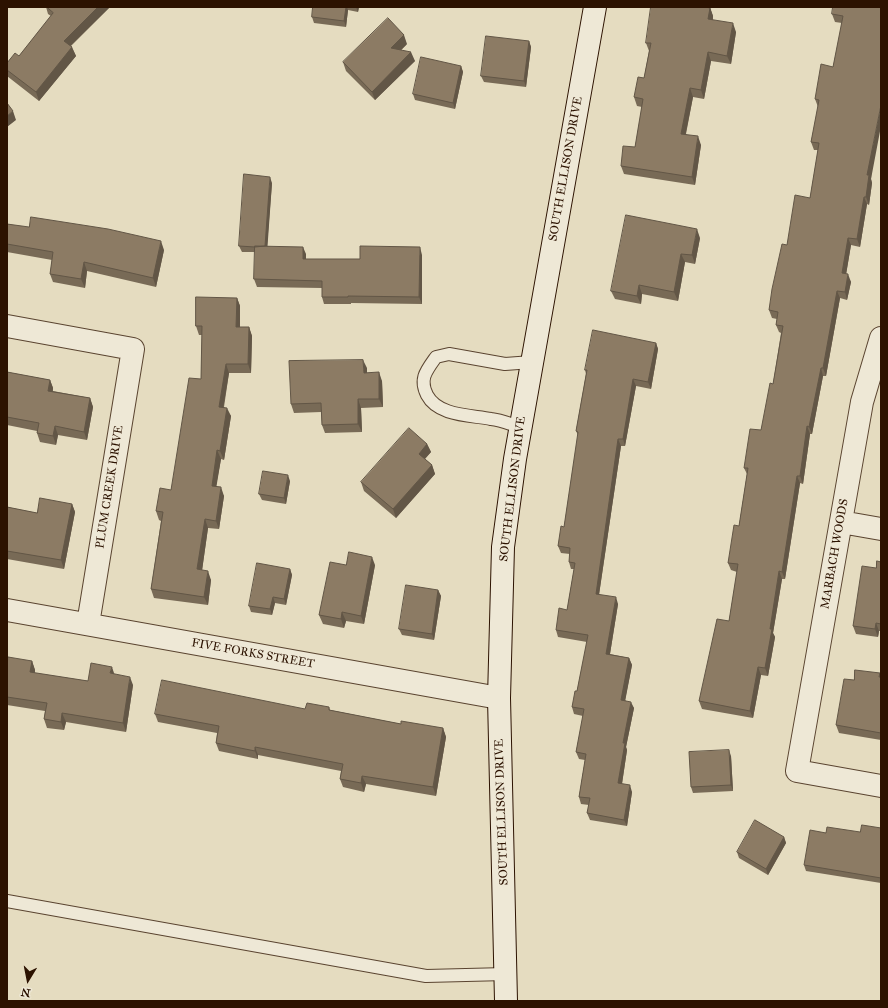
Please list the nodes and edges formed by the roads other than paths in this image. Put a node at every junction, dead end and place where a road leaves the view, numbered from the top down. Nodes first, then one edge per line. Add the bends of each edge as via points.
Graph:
1 (595, 7) edge
2 (7, 326) edge
3 (881, 338) edge
4 (532, 362) junction
5 (520, 427) junction
6 (841, 522) junction
7 (881, 529) edge
8 (7, 610) edge
9 (88, 624) junction
10 (499, 698) junction
11 (881, 786) edge
12 (7, 901) edge
13 (506, 974) junction
14 (506, 1001) edge

1 - 4 street, SOUTH ELLISON DRIVE
2 - 9 street, PLUM CREEK DRIVE via 133,349
3 - 6 street, MARBACH WOODS via 862,402
4 - 5 street, SOUTH ELLISON DRIVE
4 - 5 lane via 505,364 449,354 436,357 425,371 423,386 431,403 444,411 493,419
5 - 10 street, SOUTH ELLISON DRIVE via 503,547
6 - 7 street
6 - 11 street, MARBACH WOODS via 797,771
8 - 9 street, FIVE FORKS STREET
9 - 10 street, FIVE FORKS STREET
10 - 13 street, SOUTH ELLISON DRIVE
12 - 13 lane via 426,976
13 - 14 street, SOUTH ELLISON DRIVE

